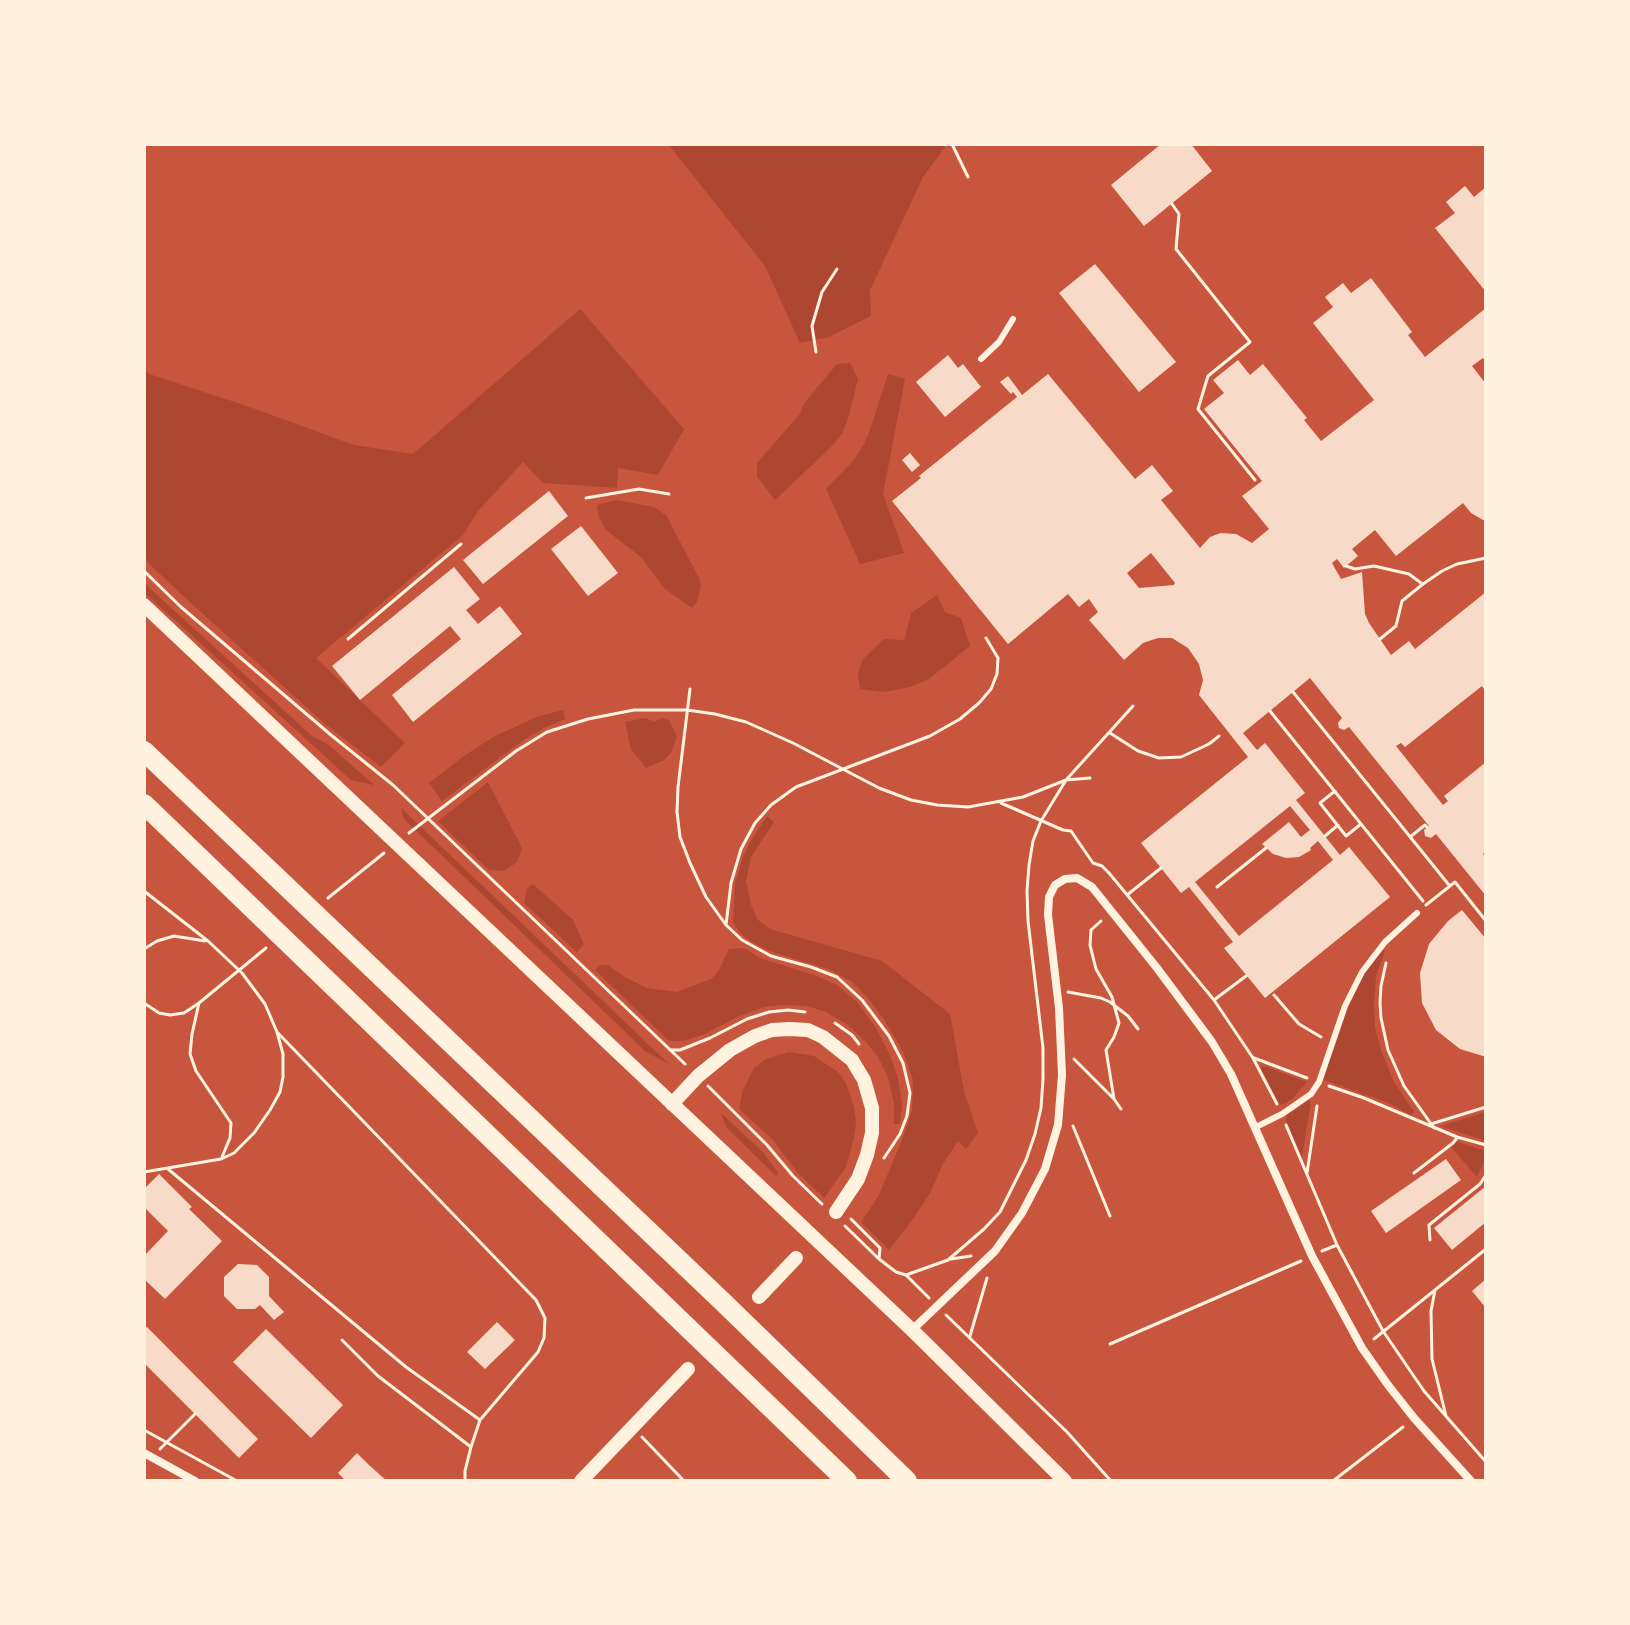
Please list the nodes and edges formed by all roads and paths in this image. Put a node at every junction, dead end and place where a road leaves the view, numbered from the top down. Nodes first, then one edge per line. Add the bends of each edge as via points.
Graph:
1 (952, 144) edge
2 (968, 177) dead end
3 (1172, 204) dead end
4 (837, 269) dead end
5 (1013, 319) dead end
6 (816, 352) dead end
7 (981, 359) dead end
8 (1255, 480) dead end
9 (669, 494) dead end
10 (586, 498) dead end
11 (461, 544) dead end
12 (1486, 558) edge
13 (1346, 566) dead end
14 (144, 571) edge
15 (1423, 584) junction
16 (144, 605) edge
17 (986, 638) dead end
18 (348, 639) dead end
19 (1380, 639) dead end
20 (690, 689) dead end
21 (1293, 692) dead end
22 (1133, 706) dead end
23 (687, 710) junction
24 (1270, 711) dead end
25 (1110, 733) junction
26 (1219, 736) dead end
27 (144, 751) edge
28 (841, 769) junction
29 (1090, 778) dead end
30 (1066, 780) junction
31 (1335, 791) junction
32 (1001, 803) junction
33 (144, 804) edge
34 (1041, 821) junction
35 (1361, 824) junction
36 (1338, 825) junction
37 (1427, 827) dead end
38 (407, 835) dead end
39 (1325, 836) dead end
40 (1410, 837) junction
41 (1266, 848) dead end
42 (383, 854) dead end
43 (1161, 868) dead end
44 (1450, 886) junction
45 (1217, 887) dead end
46 (144, 891) edge
47 (1127, 895) junction
48 (323, 902) dead end
49 (1111, 911) junction
50 (1417, 913) dead end
51 (1486, 921) edge
52 (726, 925) junction
53 (276, 940) dead end
54 (208, 941) junction
55 (144, 949) edge
56 (1389, 956) dead end
57 (1246, 976) dead end
58 (1057, 992) junction
59 (1037, 994) junction
60 (1274, 995) dead end
61 (1214, 1000) junction
62 (144, 1003) edge
63 (199, 1003) junction
64 (1114, 1006) junction
65 (805, 1012) dead end
66 (829, 1021) dead end
67 (1138, 1029) dead end
68 (277, 1032) junction
69 (1332, 1042) junction
70 (1060, 1045) junction
71 (864, 1049) dead end
72 (670, 1050) junction
73 (1253, 1058) junction
74 (698, 1076) junction
75 (1319, 1082) junction
76 (1061, 1096) junction
77 (1114, 1099) junction
78 (672, 1104) junction
79 (1486, 1107) edge
80 (1121, 1109) dead end
81 (1282, 1114) junction
82 (1431, 1124) junction
83 (1256, 1127) junction
84 (1434, 1128) junction
85 (1457, 1137) junction
86 (886, 1144) dead end
87 (1486, 1145) edge
88 (221, 1159) junction
89 (167, 1169) junction
90 (144, 1172) edge
91 (1307, 1173) junction
92 (1414, 1173) dead end
93 (1486, 1175) edge
94 (818, 1200) dead end
95 (836, 1212) dead end
96 (1110, 1216) dead end
97 (855, 1223) dead end
98 (850, 1231) dead end
99 (1430, 1240) dead end
100 (1486, 1249) edge
101 (995, 1251) junction
102 (1312, 1256) junction
103 (796, 1258) dead end
104 (879, 1259) junction
105 (906, 1275) junction
106 (1435, 1289) junction
107 (759, 1297) dead end
108 (936, 1305) junction
109 (912, 1330) junction
110 (1383, 1331) junction
111 (970, 1338) junction
112 (342, 1340) dead end
113 (1110, 1344) dead end
114 (1362, 1348) junction
115 (688, 1369) dead end
116 (195, 1414) dead end
117 (1414, 1418) junction
118 (480, 1420) junction
119 (1447, 1420) junction
120 (633, 1427) junction
121 (144, 1430) edge
122 (167, 1443) junction
123 (471, 1447) junction
124 (148, 1455) edge
125 (1486, 1462) edge
126 (195, 1481) edge
127 (237, 1481) edge
128 (465, 1481) edge
129 (581, 1481) edge
130 (684, 1481) edge
131 (847, 1481) edge
132 (907, 1481) edge
133 (1065, 1481) edge
134 (1111, 1481) edge
135 (1333, 1481) edge
136 (1471, 1481) edge

1 - 2 path
3 - 8 path via 1179,214 1176,249 1250,342 1208,376 1198,409
4 - 6 path via 822,292 812,326
5 - 7 lane
9 - 10 path via 639,489
11 - 18 path
12 - 15 path via 1457,564
13 - 15 path via 1409,574
14 - 72 path via 393,785
15 - 19 path via 1402,601 1396,626
16 - 78 street
17 - 28 path via 998,658 997,674 979,703 930,736
20 - 23 path
21 - 40 path
22 - 25 path
23 - 28 path via 746,722
23 - 38 path via 634,710 547,732
23 - 52 path via 678,787 680,837 706,897
24 - 31 path
25 - 26 path via 1159,758 1181,757
25 - 30 path
27 - 132 highway
28 - 32 path via 911,800 968,807
28 - 52 path via 796,787 755,823 731,883
29 - 30 path
30 - 32 path
30 - 34 path
31 - 35 path
31 - 36 path via 1320,803
32 - 34 path
33 - 131 highway
34 - 47 path via 1071,831 1093,863
34 - 59 path via 1027,891
35 - 36 path via 1346,836
35 - 44 path via 1426,905
36 - 39 path
37 - 40 path
40 - 44 path
41 - 45 path
42 - 48 path
43 - 47 path
44 - 51 path via 1455,882
46 - 54 path
47 - 61 path
49 - 58 street via 1077,878 1055,885 1048,915
49 - 64 path via 1091,930 1090,945
49 - 83 street via 1212,1042
50 - 69 lane via 1362,972
52 - 86 path via 771,956 837,977 889,1036 910,1093 900,1134 884,1158
53 - 63 path
54 - 55 path via 174,936
54 - 68 path via 242,973
56 - 82 path via 1381,986 1384,1035 1394,1068
57 - 61 path
58 - 59 path
58 - 64 path via 1101,998
58 - 70 street
59 - 105 path via 1043,1048 1041,1108 1015,1185 1000,1212 948,1260
60 - 69 path via 1299,1024
61 - 73 path
62 - 63 path via 170,1015
63 - 88 path via 190,1054 231,1123
64 - 67 path
64 - 77 path via 1119,1023 1106,1050
65 - 72 path via 769,1012
66 - 71 path
68 - 88 path via 283,1054 280,1092 254,1133
68 - 118 path via 536,1300 545,1318 538,1352
69 - 75 lane
70 - 76 street
70 - 77 path
72 - 74 path
73 - 75 path
73 - 81 path
74 - 78 street
74 - 94 path
74 - 95 street via 730,1050 772,1030 808,1030 852,1060 872,1108 872,1133 858,1179
75 - 81 lane
75 - 84 path
75 - 91 path
76 - 96 path
76 - 101 street via 1045,1169
77 - 80 path
78 - 109 street
79 - 82 path
81 - 83 lane
81 - 91 path
82 - 84 path
83 - 102 street
84 - 85 path
85 - 87 path
85 - 92 path
88 - 89 path
89 - 90 path
89 - 118 path via 406,1367
91 - 110 path
93 - 99 path via 1429,1225
97 - 104 path via 880,1248
98 - 104 path
100 - 106 path
101 - 108 street
101 - 111 path
102 - 113 path
102 - 114 street
103 - 107 street
104 - 105 path
105 - 108 path
106 - 110 path
106 - 119 path via 1432,1359
108 - 109 street
108 - 111 path
109 - 133 street
110 - 114 path
110 - 119 path
111 - 134 path
112 - 123 path via 378,1376
114 - 117 street
115 - 120 street
116 - 122 path
117 - 135 path
117 - 136 street
118 - 123 path
119 - 125 path
120 - 129 street
120 - 130 path
121 - 122 path
122 - 124 path
122 - 127 path
123 - 128 path
124 - 126 street

